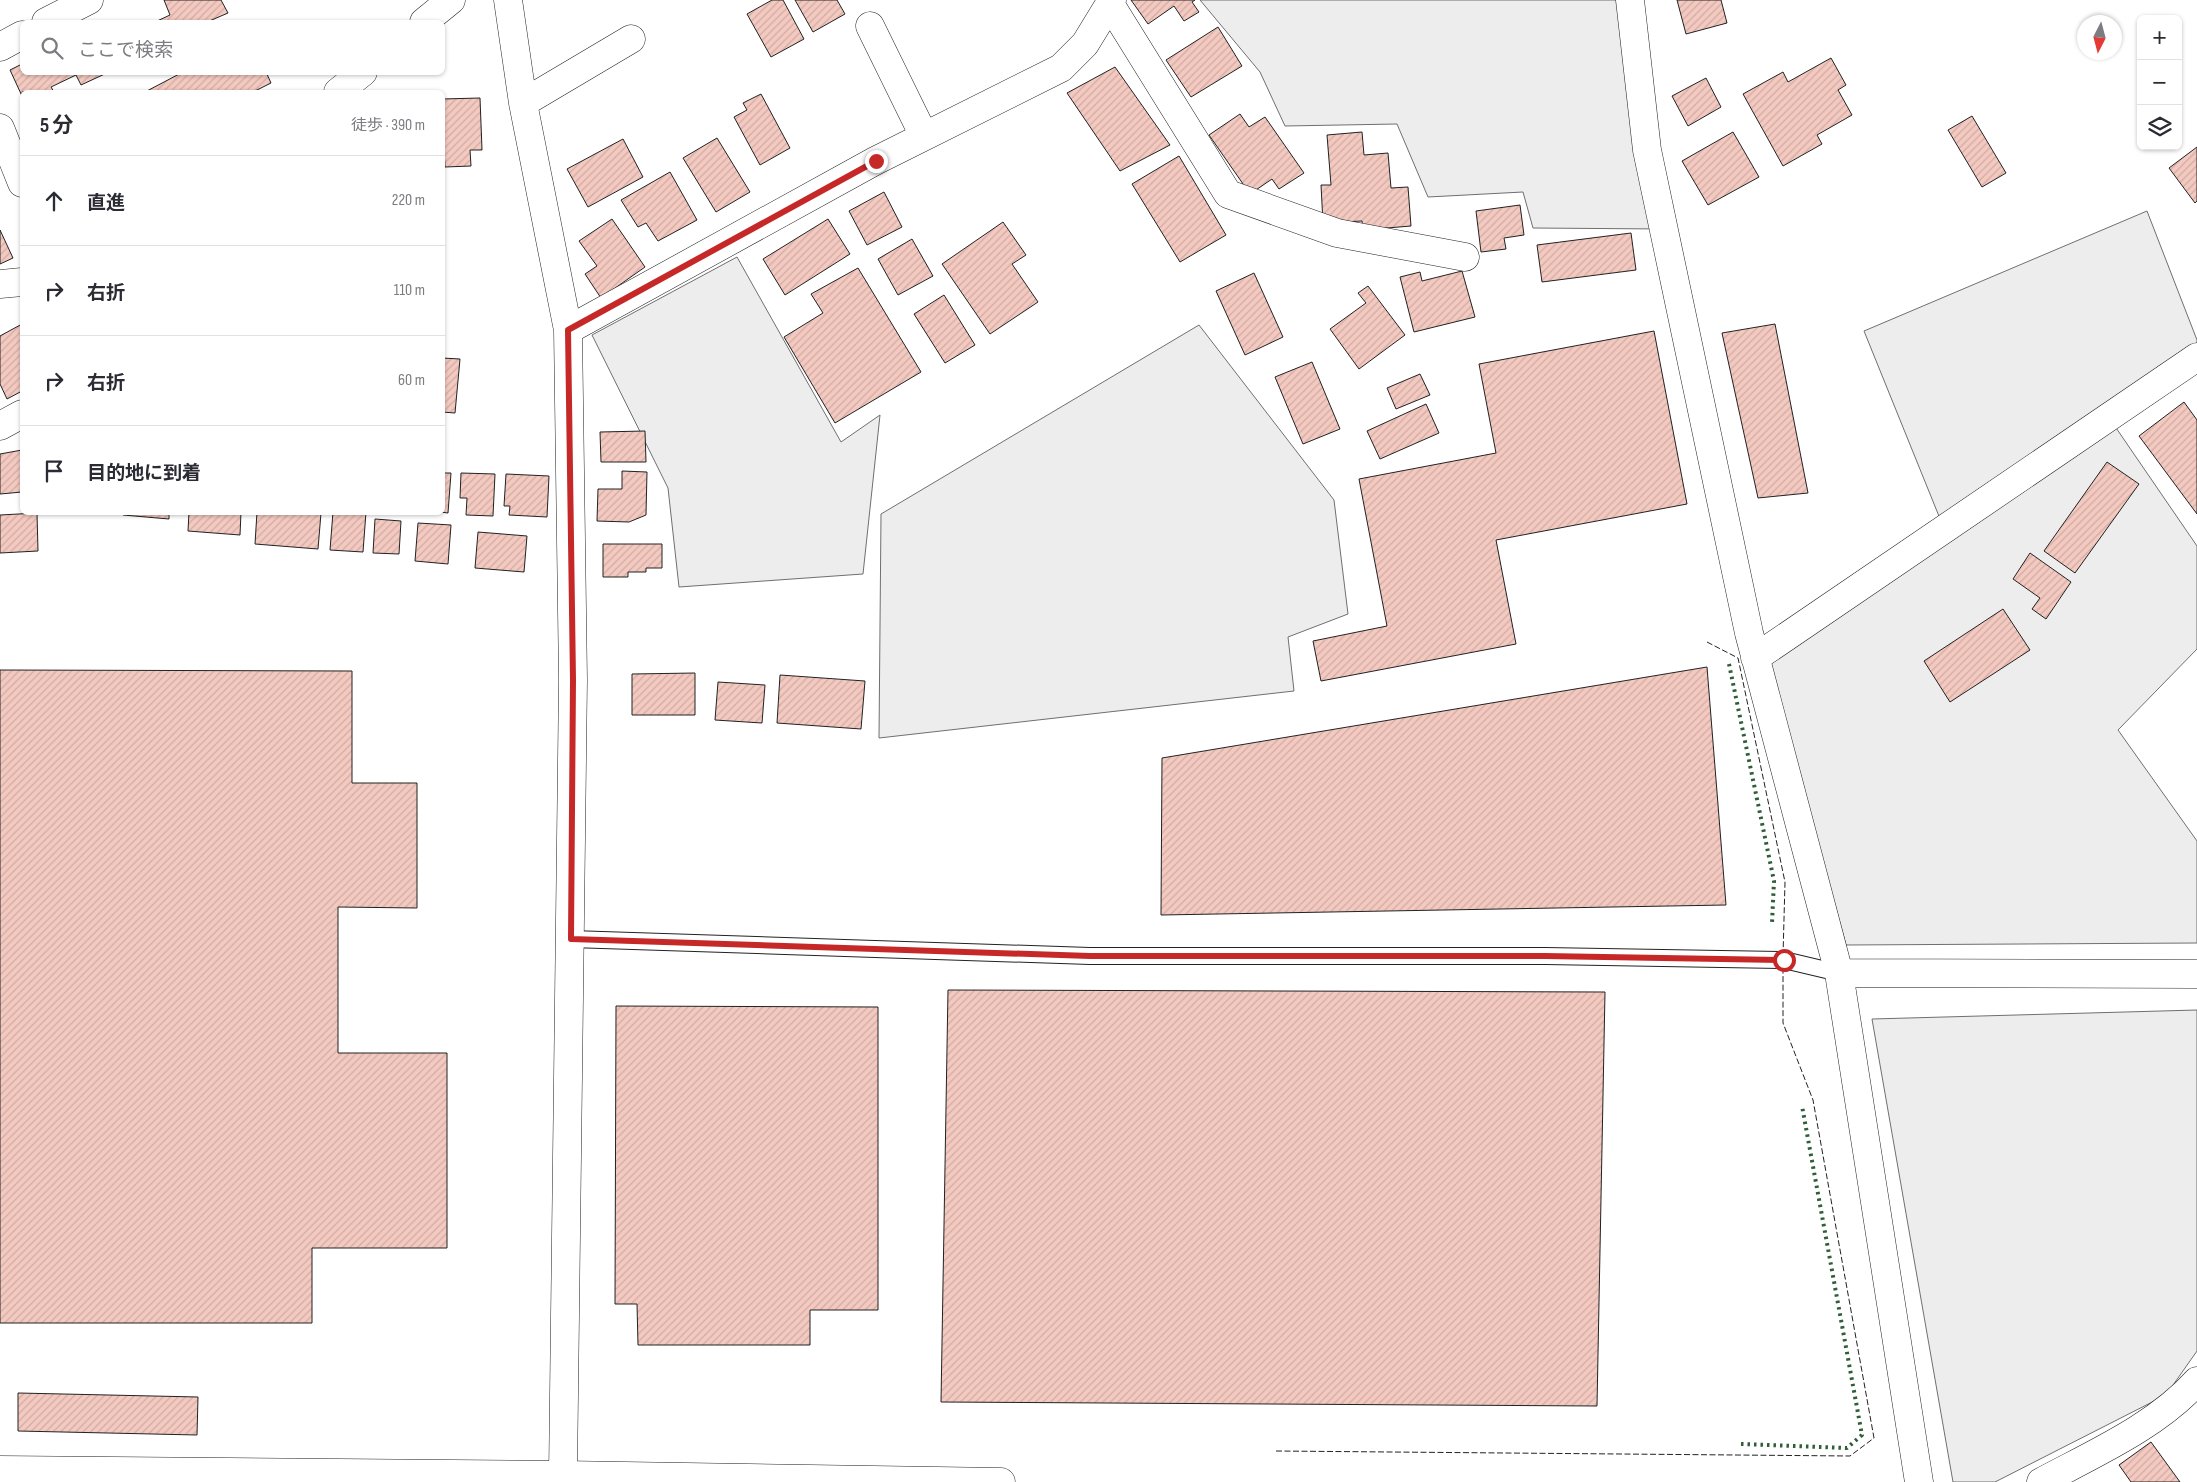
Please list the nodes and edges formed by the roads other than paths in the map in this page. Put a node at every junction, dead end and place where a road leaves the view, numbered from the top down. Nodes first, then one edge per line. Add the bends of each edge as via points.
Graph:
1 (88, 0) edge
2 (452, 0) edge
3 (508, 0) edge
4 (1630, 0) edge
5 (1111, 2) edge
6 (50, 20) edge
7 (427, 20) edge
8 (870, 26) dead end
9 (20, 36) edge
10 (631, 39) dead end
11 (0, 47) edge
12 (359, 75) edge
13 (340, 90) edge
14 (523, 103) junction
15 (0, 128) edge
16 (924, 136) junction
17 (20, 178) edge
18 (1465, 257) dead end
19 (20, 282) edge
20 (0, 284) edge
21 (568, 330) junction
22 (2197, 357) edge
23 (20, 415) edge
24 (0, 426) edge
25 (1755, 658) junction
26 (571, 939) junction
27 (1839, 973) junction
28 (2197, 974) edge
29 (2197, 1381) edge
30 (0, 1470) edge
31 (562, 1475) junction
32 (351, 1478) edge
33 (1001, 1482) edge
34 (1919, 1482) edge
35 (2041, 1482) edge

1 - 6 street
2 - 7 street
3 - 14 street
4 - 25 street via 1647,150
5 - 16 street via 1085,44 1061,68
5 - 18 street via 1228,194 1336,233
8 - 16 street
9 - 11 street
10 - 14 street
12 - 13 street
14 - 21 street
15 - 17 street
16 - 21 street
19 - 20 street
21 - 26 street via 573,680
22 - 25 street
23 - 24 street
25 - 27 street
26 - 27 lane via 1090,956 1545,956 1784,960
26 - 31 street
27 - 28 street
27 - 34 street
29 - 35 street via 2135,1431
30 - 32 street
31 - 32 street
31 - 33 street

